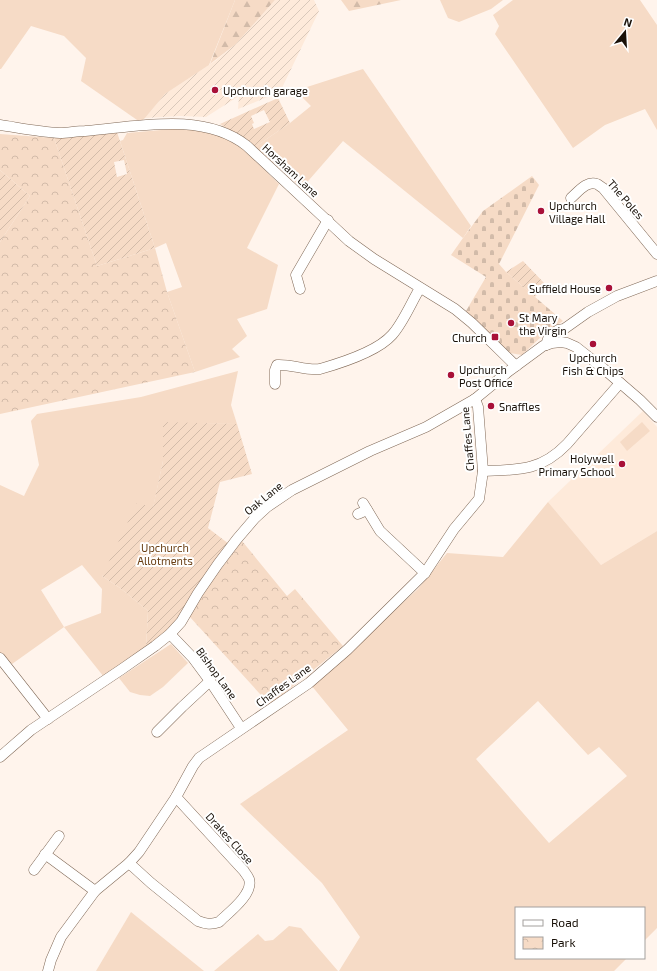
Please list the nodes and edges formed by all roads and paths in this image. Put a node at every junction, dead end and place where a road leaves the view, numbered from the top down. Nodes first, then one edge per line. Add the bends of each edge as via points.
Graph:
1 (0, 125) edge
2 (571, 198) dead end
3 (328, 220) junction
4 (657, 254) edge
5 (657, 281) edge
6 (300, 288) dead end
7 (420, 288) junction
8 (564, 329) junction
9 (562, 342) junction
10 (546, 344) junction
11 (516, 366) junction
12 (620, 383) junction
13 (275, 384) dead end
14 (475, 399) junction
15 (657, 417) edge
16 (483, 471) junction
17 (363, 509) dead end
18 (425, 573) junction
19 (170, 634) junction
20 (0, 658) edge
21 (210, 681) junction
22 (48, 719) junction
23 (241, 728) junction
24 (157, 732) dead end
25 (0, 757) edge
26 (176, 797) junction
27 (59, 836) dead end
28 (45, 854) junction
29 (129, 863) junction
30 (34, 870) dead end
31 (95, 891) junction
32 (48, 971) edge

1 - 3 street, Horsham Lane via 61,133 158,124 216,129 247,146
2 - 4 street, The Poles via 589,184 603,188
3 - 6 street via 296,275
3 - 7 street, Horsham Lane via 362,251
5 - 8 street via 610,300
7 - 11 street, Horsham Lane via 458,311
7 - 13 street via 396,330 381,345 319,369 277,365
8 - 9 street
8 - 10 street via 558,330
9 - 10 street, Oak Lane
9 - 12 street, Oak Lane via 572,345
10 - 11 street, Oak Lane
11 - 14 street, Oak Lane
12 - 15 street, Oak Lane
12 - 16 street via 567,444 550,459 521,469
14 - 16 street, Chaffes Lane via 478,407
14 - 19 street, Oak Lane via 426,427 370,450 292,490 267,507 237,539 198,593 181,622
16 - 18 street, Chaffes Lane via 479,499 454,529
17 - 18 street via 380,531
18 - 23 street, Chaffes Lane via 347,650 309,683
19 - 21 street, Bishop Lane
19 - 22 street, Oak Lane via 122,670
20 - 22 street
21 - 23 street, Bishop Lane
21 - 24 street
22 - 25 street, Oak Lane
23 - 26 street, Chaffes Lane via 199,758
26 - 29 street, Chaffes Lane
26 - 29 street, Drakes Close via 244,871 250,885 246,896 219,922 206,924 198,921
27 - 28 street
28 - 30 street
28 - 31 street
29 - 31 street, Chaffes Lane
31 - 32 street, Chaffes Lane via 61,937

